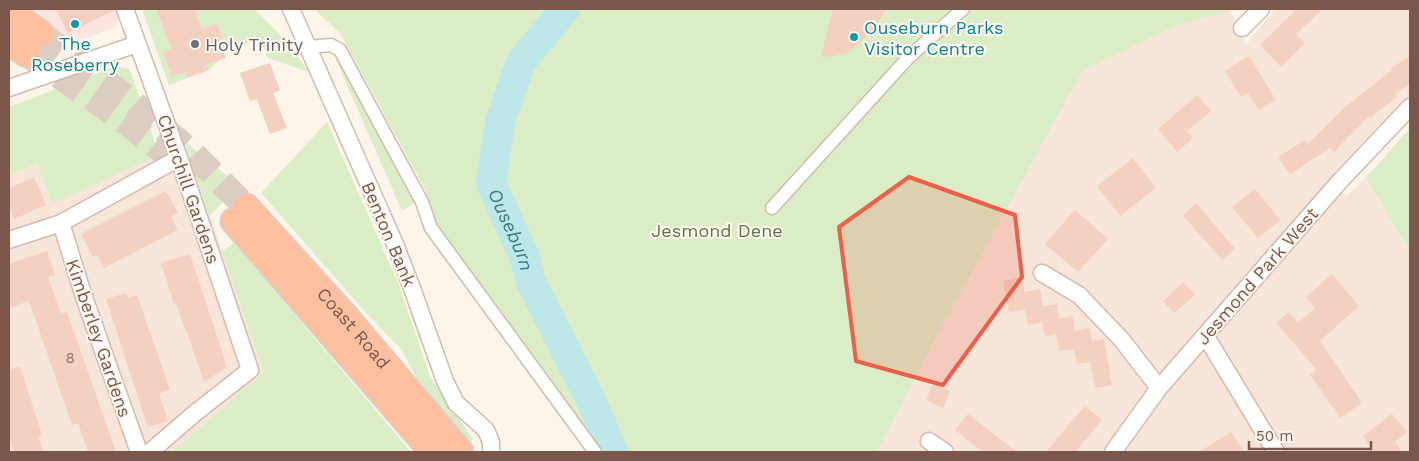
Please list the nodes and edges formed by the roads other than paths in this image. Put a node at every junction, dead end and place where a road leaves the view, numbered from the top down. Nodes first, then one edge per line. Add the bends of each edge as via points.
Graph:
1 (125, 9) edge
2 (291, 9) edge
3 (964, 9) edge
4 (1261, 9) edge
5 (9, 11) edge
6 (1242, 28) dead end
7 (26, 43) tunnel mouth
8 (137, 44) junction
9 (308, 47) junction
10 (9, 88) edge
11 (1410, 107) edge
12 (180, 158) junction
13 (772, 208) dead end
14 (61, 223) junction
15 (9, 240) edge
16 (1042, 273) dead end
17 (1205, 335) junction
18 (1159, 388) junction
19 (929, 441) dead end
20 (139, 452) edge
21 (150, 452) edge
22 (433, 452) edge
23 (460, 452) edge
24 (491, 452) edge
25 (595, 452) edge
26 (945, 452) edge
27 (1113, 452) edge
28 (1276, 452) edge

1 - 8 street, Churchill Gardens
2 - 9 street, Benton Bank
3 - 13 street via 908,58
4 - 6 street
5 - 7 highway
8 - 10 street
8 - 12 street, Churchill Gardens
9 - 24 street, Benton Bank via 395,244 445,381 456,403 486,430
9 - 25 street via 331,45 340,50 422,202 431,228
11 - 17 street, Jesmond Park West via 1340,181
12 - 14 street
12 - 21 street, Churchill Gardens via 250,370
14 - 15 street
14 - 20 street, Kimberley Gardens
16 - 18 street via 1079,295 1122,340
17 - 18 street, Jesmond Park West
17 - 28 street
18 - 27 street, Jesmond Park West
19 - 26 street
22 - 23 highway, Coast Road via 240,214 343,314

